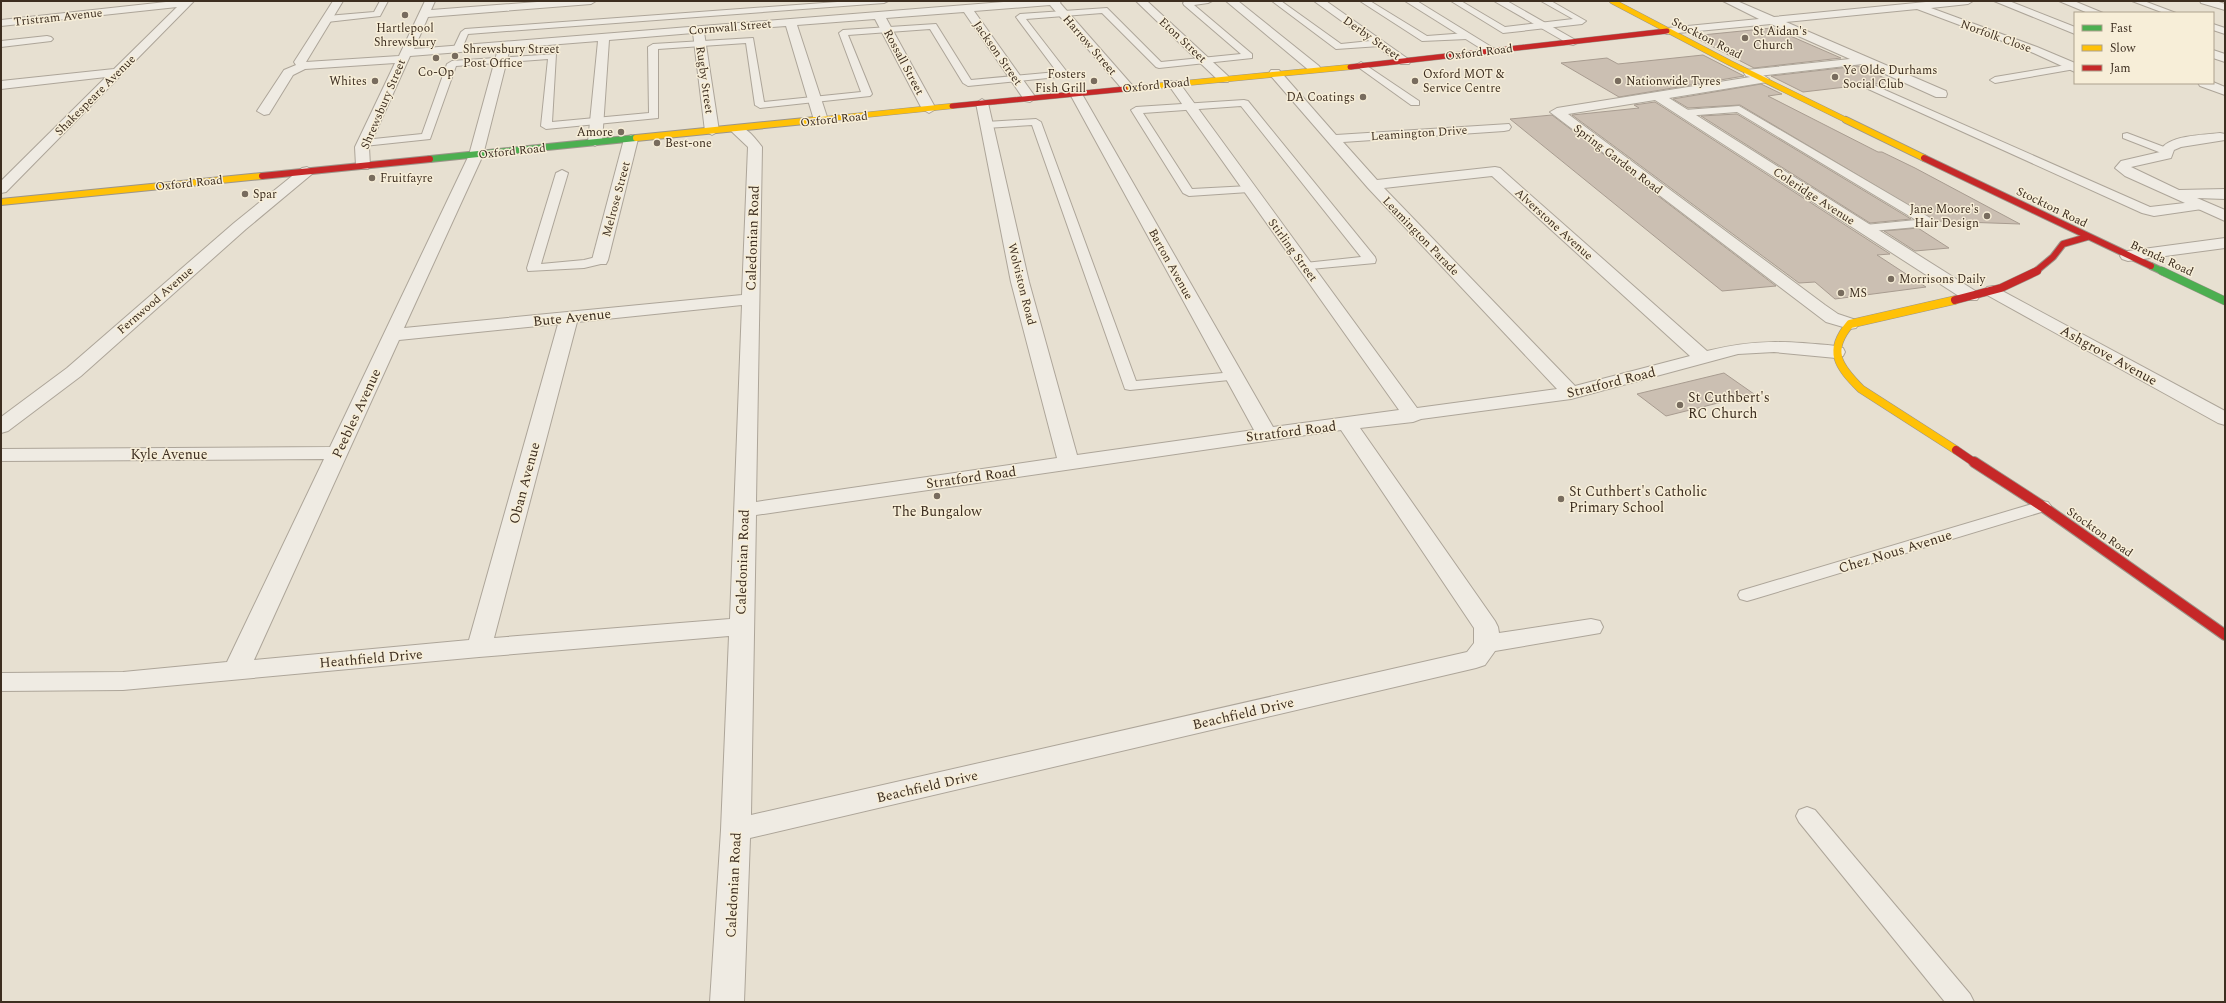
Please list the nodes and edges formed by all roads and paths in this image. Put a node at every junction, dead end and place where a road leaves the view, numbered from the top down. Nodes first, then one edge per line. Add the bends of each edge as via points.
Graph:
1 (338, 1) edge
2 (384, 1) edge
3 (430, 1) edge
4 (591, 1) edge
5 (884, 1) edge
6 (1053, 1) edge
7 (1056, 1) edge
8 (1141, 1) edge
9 (1208, 1) edge
10 (1231, 1) edge
11 (1276, 1) edge
12 (1320, 1) edge
13 (1364, 1) edge
14 (1410, 1) edge
15 (1455, 1) edge
16 (1499, 1) edge
17 (1545, 1) edge
18 (1612, 1) edge
19 (1728, 1) edge
20 (1968, 1) edge
21 (1999, 1) edge
22 (2064, 1) edge
23 (2136, 1) edge
24 (2205, 1) edge
25 (187, 2) edge
26 (1916, 6) junction
27 (2225, 7) edge
28 (787, 8) junction
29 (967, 8) junction
30 (2095, 12) edge
31 (2169, 12) edge
32 (1063, 13) junction
33 (424, 14) junction
34 (879, 15) junction
35 (327, 19) junction
36 (1772, 21) junction
37 (790, 22) junction
38 (1, 23) edge
39 (1543, 26) junction
40 (2214, 27) edge
41 (698, 29) junction
42 (887, 29) junction
43 (2074, 31) edge
44 (2225, 31) edge
45 (1667, 32) junction
46 (1467, 36) junction
47 (604, 37) junction
48 (47, 38) dead end
49 (1573, 42) junction
50 (1380, 43) junction
51 (1, 44) edge
52 (700, 44) junction
53 (505, 45) junction
54 (458, 48) junction
55 (1492, 51) junction
56 (2214, 54) edge
57 (404, 56) junction
58 (2225, 58) edge
59 (501, 60) junction
60 (1405, 60) junction
61 (1863, 60) junction
62 (1205, 61) junction
63 (1361, 65) junction
64 (303, 66) junction
65 (2074, 67) edge
66 (1315, 69) junction
67 (119, 72) junction
68 (1275, 73) junction
69 (1750, 73) junction
70 (1016, 78) junction
71 (1224, 78) junction
72 (1763, 79) junction
73 (1995, 80) dead end
74 (1174, 84) junction
75 (2207, 84) edge
76 (1, 85) edge
77 (1869, 86) dead end
78 (1128, 88) junction
79 (2225, 91) edge
80 (1076, 94) junction
81 (1941, 94) dead end
82 (1657, 96) junction
83 (1030, 98) junction
84 (814, 99) junction
85 (982, 103) junction
86 (1415, 103) dead end
87 (1190, 106) junction
88 (929, 109) junction
89 (264, 111) dead end
90 (1685, 113) junction
91 (821, 120) junction
92 (597, 122) junction
93 (986, 125) junction
94 (1504, 127) dead end
95 (736, 129) junction
96 (712, 131) junction
97 (2127, 136) dead end
98 (2220, 137) dead end
99 (631, 139) junction
100 (1332, 139) junction
101 (595, 142) junction
102 (364, 143) junction
103 (2168, 152) junction
104 (476, 155) junction
105 (363, 166) junction
106 (22, 168) junction
107 (1, 170) edge
108 (307, 172) junction
109 (562, 173) dead end
110 (1373, 185) junction
111 (1249, 188) junction
112 (1, 189) edge
113 (2172, 192) junction
114 (2225, 194) edge
115 (1, 202) edge
116 (2202, 205) junction
117 (2225, 216) edge
118 (1865, 229) junction
119 (2087, 237) junction
120 (2225, 243) edge
121 (2128, 256) junction
122 (600, 260) joint
123 (1306, 267) junction
124 (1993, 291) junction
125 (1971, 296) junction
126 (750, 299) junction
127 (2225, 301) edge
128 (569, 317) junction
129 (1850, 324) junction
130 (393, 334) junction
131 (1836, 352) junction
132 (1706, 359) junction
133 (1234, 376) junction
134 (1571, 393) junction
135 (1413, 416) junction
136 (2225, 419) edge
137 (1347, 424) junction
138 (1, 427) edge
139 (1267, 434) junction
140 (337, 453) junction
141 (1, 455) edge
142 (1070, 463) junction
143 (2042, 506) junction
144 (744, 510) junction
145 (1747, 595) dead end
146 (740, 627) junction
147 (1591, 627) dead end
148 (2225, 635) edge
149 (1487, 644) junction
150 (479, 648) junction
151 (236, 671) junction
152 (1, 682) edge
153 (1807, 816) dead end
154 (736, 830) junction
155 (727, 1002) edge
156 (1961, 1002) edge

1 - 35 street
2 - 35 lane via 377,14
3 - 33 street, Shrewsbury Street
4 - 33 street
5 - 28 lane
6 - 7 street, Cornwall Street
6 - 29 street, Cornwall Street
6 - 32 street, Harrow Street
8 - 62 street, Eton Street
9 - 62 lane via 1187,3 1249,56
10 - 66 street
11 - 50 lane via 1338,47
12 - 50 street, Derby Street
13 - 46 lane via 1425,39
14 - 46 street
15 - 39 lane via 1503,30
16 - 39 street
17 - 39 lane via 1582,21
18 - 45 street, Stockton Road
19 - 36 street
20 - 26 street
21 - 43 street
22 - 30 street
23 - 31 lane
24 - 27 street
25 - 38 street, Tristram Avenue
25 - 67 street, Shakespeare Avenue
26 - 36 street
26 - 65 street, Norfolk Close via 2034,49
28 - 37 lane
28 - 54 lane via 465,32
29 - 34 street, Cornwall Street
29 - 70 street, Jackson Street
32 - 62 lane via 1104,10 1159,65
32 - 70 lane via 1020,17 1064,74
32 - 78 street, Harrow Street
33 - 57 street, Shrewsbury Street
34 - 37 street, Cornwall Street
34 - 42 street, Rossall Street
35 - 64 street via 300,62
36 - 45 street
36 - 61 street
37 - 41 street, Cornwall Street
37 - 84 street
39 - 49 street
40 - 44 lane
41 - 47 street, Cornwall Street
41 - 52 street, Rugby Street
42 - 70 lane via 933,26 968,83
42 - 84 lane via 843,33 866,94
42 - 88 street, Rossall Street
45 - 49 street, Oxford Road
45 - 69 street, Stockton Road
46 - 55 street
47 - 53 street, Cornwall Street
47 - 92 street
48 - 51 street
49 - 55 street, Oxford Road
50 - 60 street, Derby Street
52 - 84 lane via 750,40 760,105
52 - 92 lane via 653,47 654,116
52 - 96 street, Rugby Street
53 - 54 street, Cornwall Street
53 - 59 street, Peebles Avenue
54 - 57 street, Cornwall Street
55 - 60 street, Oxford Road
56 - 58 street
57 - 64 street, Cornwall Street
57 - 102 street, Shrewsbury Street
59 - 92 lane via 553,56 546,126
59 - 102 lane via 452,64 426,137
59 - 104 street, Peebles Avenue
60 - 63 street, Oxford Road
61 - 69 street
61 - 81 street
62 - 71 street, Eton Street
63 - 66 street, Oxford Road
63 - 86 lane
64 - 89 street via 288,74
65 - 73 lane
66 - 68 street, Oxford Road
67 - 76 street
67 - 106 street, Shakespeare Avenue
68 - 71 street, Oxford Road
68 - 100 street, Leamington Parade
69 - 72 street, Stockton Road
70 - 83 street, Jackson Street
71 - 74 street, Oxford Road
72 - 82 street, Spring Garden Road
72 - 119 street, Stockton Road
74 - 78 street, Oxford Road
74 - 87 street, Stirling Street
75 - 79 street
77 - 116 lane via 2146,210 2154,212
78 - 80 street, Oxford Road
80 - 83 street, Oxford Road
80 - 133 street, Barton Avenue
82 - 90 street, Coleridge Avenue
82 - 129 street, Spring Garden Road via 1557,112 1819,309 1832,318
83 - 85 street, Oxford Road
84 - 91 street
85 - 88 street, Oxford Road
85 - 93 street, Wolviston Road
87 - 111 street, Stirling Street
87 - 111 lane via 1136,110 1189,193
87 - 123 lane via 1244,103 1370,260
88 - 91 street, Oxford Road
90 - 118 street, Coleridge Avenue
90 - 118 lane via 1739,109 1928,222
91 - 95 street, Oxford Road
92 - 101 street
93 - 133 lane via 1036,122 1130,386
93 - 142 street, Wolviston Road via 1020,282
94 - 100 street, Leamington Drive
95 - 96 street, Oxford Road
95 - 126 street, Caledonian Road via 746,135 755,148
96 - 99 street, Oxford Road
97 - 103 lane
98 - 103 street via 2176,143 2168,148
99 - 101 street, Oxford Road
99 - 122 street, Melrose Street
100 - 110 street, Leamington Parade
101 - 104 street, Oxford Road
102 - 105 street, Shrewsbury Street via 361,157
103 - 113 street via 2161,157 2126,164 2122,168
104 - 105 street, Oxford Road
104 - 130 street, Peebles Avenue
105 - 108 street, Oxford Road
106 - 107 street
106 - 112 street, Shakespeare Avenue
108 - 115 street, Oxford Road
108 - 138 street, Fernwood Avenue via 240,226 74,372
109 - 122 lane via 533,268 584,264
110 - 132 street, Alverstone Avenue via 1494,171
110 - 134 street, Leamington Parade
111 - 123 street, Stirling Street
113 - 114 street
113 - 116 street
116 - 117 street
118 - 125 street, Coleridge Avenue
119 - 121 street, Brenda Road
119 - 124 street, Stockton Road via 2064,244 2043,269
120 - 121 street
121 - 127 street, Brenda Road
123 - 135 street, Stirling Street
124 - 125 street, Stockton Road
124 - 136 street, Ashgrove Avenue
125 - 129 street, Stockton Road
126 - 128 street, Bute Avenue
126 - 144 street, Caledonian Road
128 - 130 street, Bute Avenue
128 - 150 street, Oban Avenue
129 - 131 street via 1838,339
130 - 140 street, Peebles Avenue
131 - 132 street, Stratford Road via 1782,345 1758,346 1737,349
131 - 143 street, Stockton Road via 1850,377 1861,389
132 - 134 street, Stratford Road
133 - 139 street, Barton Avenue
134 - 135 street, Stratford Road
135 - 137 street, Stratford Road
137 - 139 street, Stratford Road
137 - 149 street via 1486,627
139 - 142 street, Stratford Road
140 - 141 street, Kyle Avenue
140 - 151 street, Peebles Avenue
142 - 144 street, Stratford Road
143 - 145 lane, Chez Nous Avenue
143 - 148 street, Stockton Road
144 - 146 street, Caledonian Road
146 - 150 street, Heathfield Drive
146 - 154 street, Caledonian Road
147 - 149 street
149 - 154 street, Beachfield Drive via 1476,659
150 - 151 street, Heathfield Drive
151 - 152 street, Heathfield Drive via 123,681
153 - 156 lane
154 - 155 street, Caledonian Road

